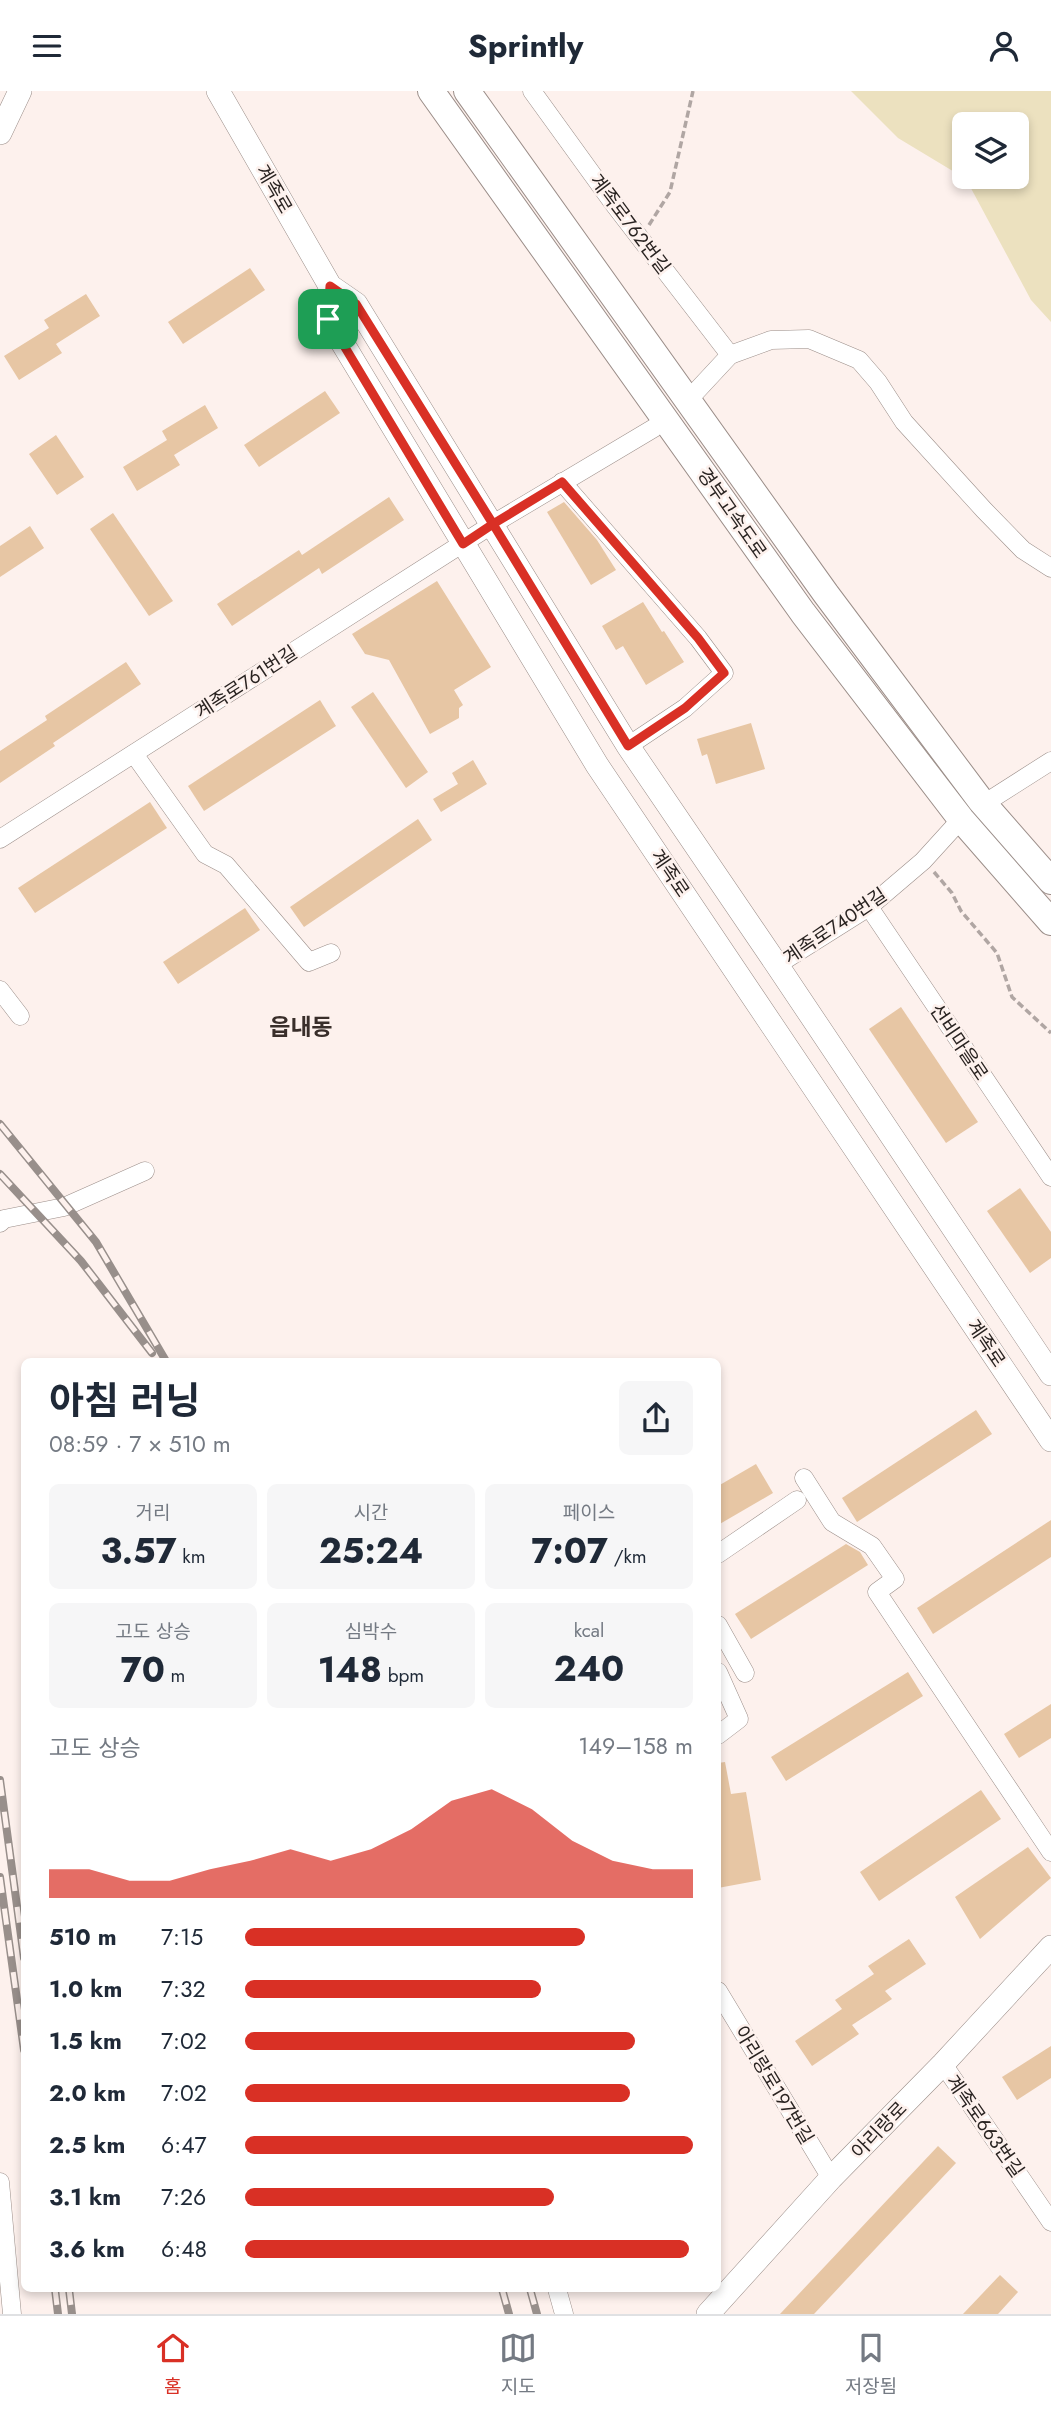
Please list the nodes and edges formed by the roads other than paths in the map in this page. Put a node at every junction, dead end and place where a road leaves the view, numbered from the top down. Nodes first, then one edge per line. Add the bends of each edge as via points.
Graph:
1 (20, 91) edge
2 (218, 91) edge
3 (431, 91) edge
4 (467, 91) edge
5 (532, 91) edge
6 (0, 133) edge
7 (330, 286) junction
8 (730, 355) junction
9 (690, 398) dead end
10 (654, 428) dead end
11 (562, 482) junction
12 (493, 524) junction
13 (463, 544) junction
14 (1051, 568) edge
15 (628, 746) junction
16 (134, 754) junction
17 (1051, 761) edge
18 (993, 798) dead end
19 (953, 828) dead end
20 (0, 839) edge
21 (1051, 881) edge
22 (869, 907) junction
23 (1051, 922) edge
24 (331, 953) dead end
25 (777, 965) junction
26 (0, 991) edge
27 (20, 1016) dead end
28 (145, 1171) dead end
29 (1051, 1177) edge
30 (0, 1223) edge
31 (1051, 1374) edge
32 (1051, 1440) edge
33 (804, 1478) dead end
34 (797, 1500) dead end
35 (721, 1552) edge
36 (721, 1630) edge
37 (745, 1673) dead end
38 (721, 1679) edge
39 (721, 1733) edge
40 (1051, 1852) edge
41 (1051, 1947) edge
42 (721, 1996) edge
43 (943, 2064) junction
44 (831, 2178) junction
45 (0, 2182) edge
46 (1051, 2222) edge
47 (558, 2292) edge
48 (12, 2314) edge
49 (564, 2314) edge
50 (708, 2314) edge

1 - 6 main road
2 - 7 main road, 계족로
3 - 23 highway, 경부고속도로 via 803,613 961,819
4 - 21 highway, 경부고속도로 via 826,594 981,801
5 - 8 street, 계족로762번길
7 - 12 main road, 계족로 via 356,304
7 - 13 main road, 계족로 via 328,319
8 - 9 street
8 - 14 street via 771,340 809,339 859,360 904,422 955,478 1023,550
10 - 11 street
11 - 12 street
11 - 15 street via 724,673 685,708
12 - 13 street, 계족로761번길
12 - 15 main road, 계족로
13 - 16 street, 계족로761번길
13 - 32 main road, 계족로 via 605,776
15 - 25 main road, 계족로
16 - 20 street, 계족로761번길
16 - 24 street via 205,854 226,865 309,962
17 - 18 street
19 - 22 street, 계족로740번길
22 - 25 street, 계족로740번길
22 - 29 street, 선비마을로
25 - 31 main road, 계족로
26 - 27 street
28 - 30 street via 64,1207
33 - 40 street via 832,1523 873,1546 895,1579 877,1591
34 - 35 street
36 - 37 street
38 - 39 street via 739,1719
41 - 43 main road, 아리랑로
42 - 44 street, 아리랑로197번길
43 - 44 main road, 아리랑로
43 - 46 street, 계족로663번길
44 - 50 main road, 아리랑로
45 - 48 street
47 - 49 street

